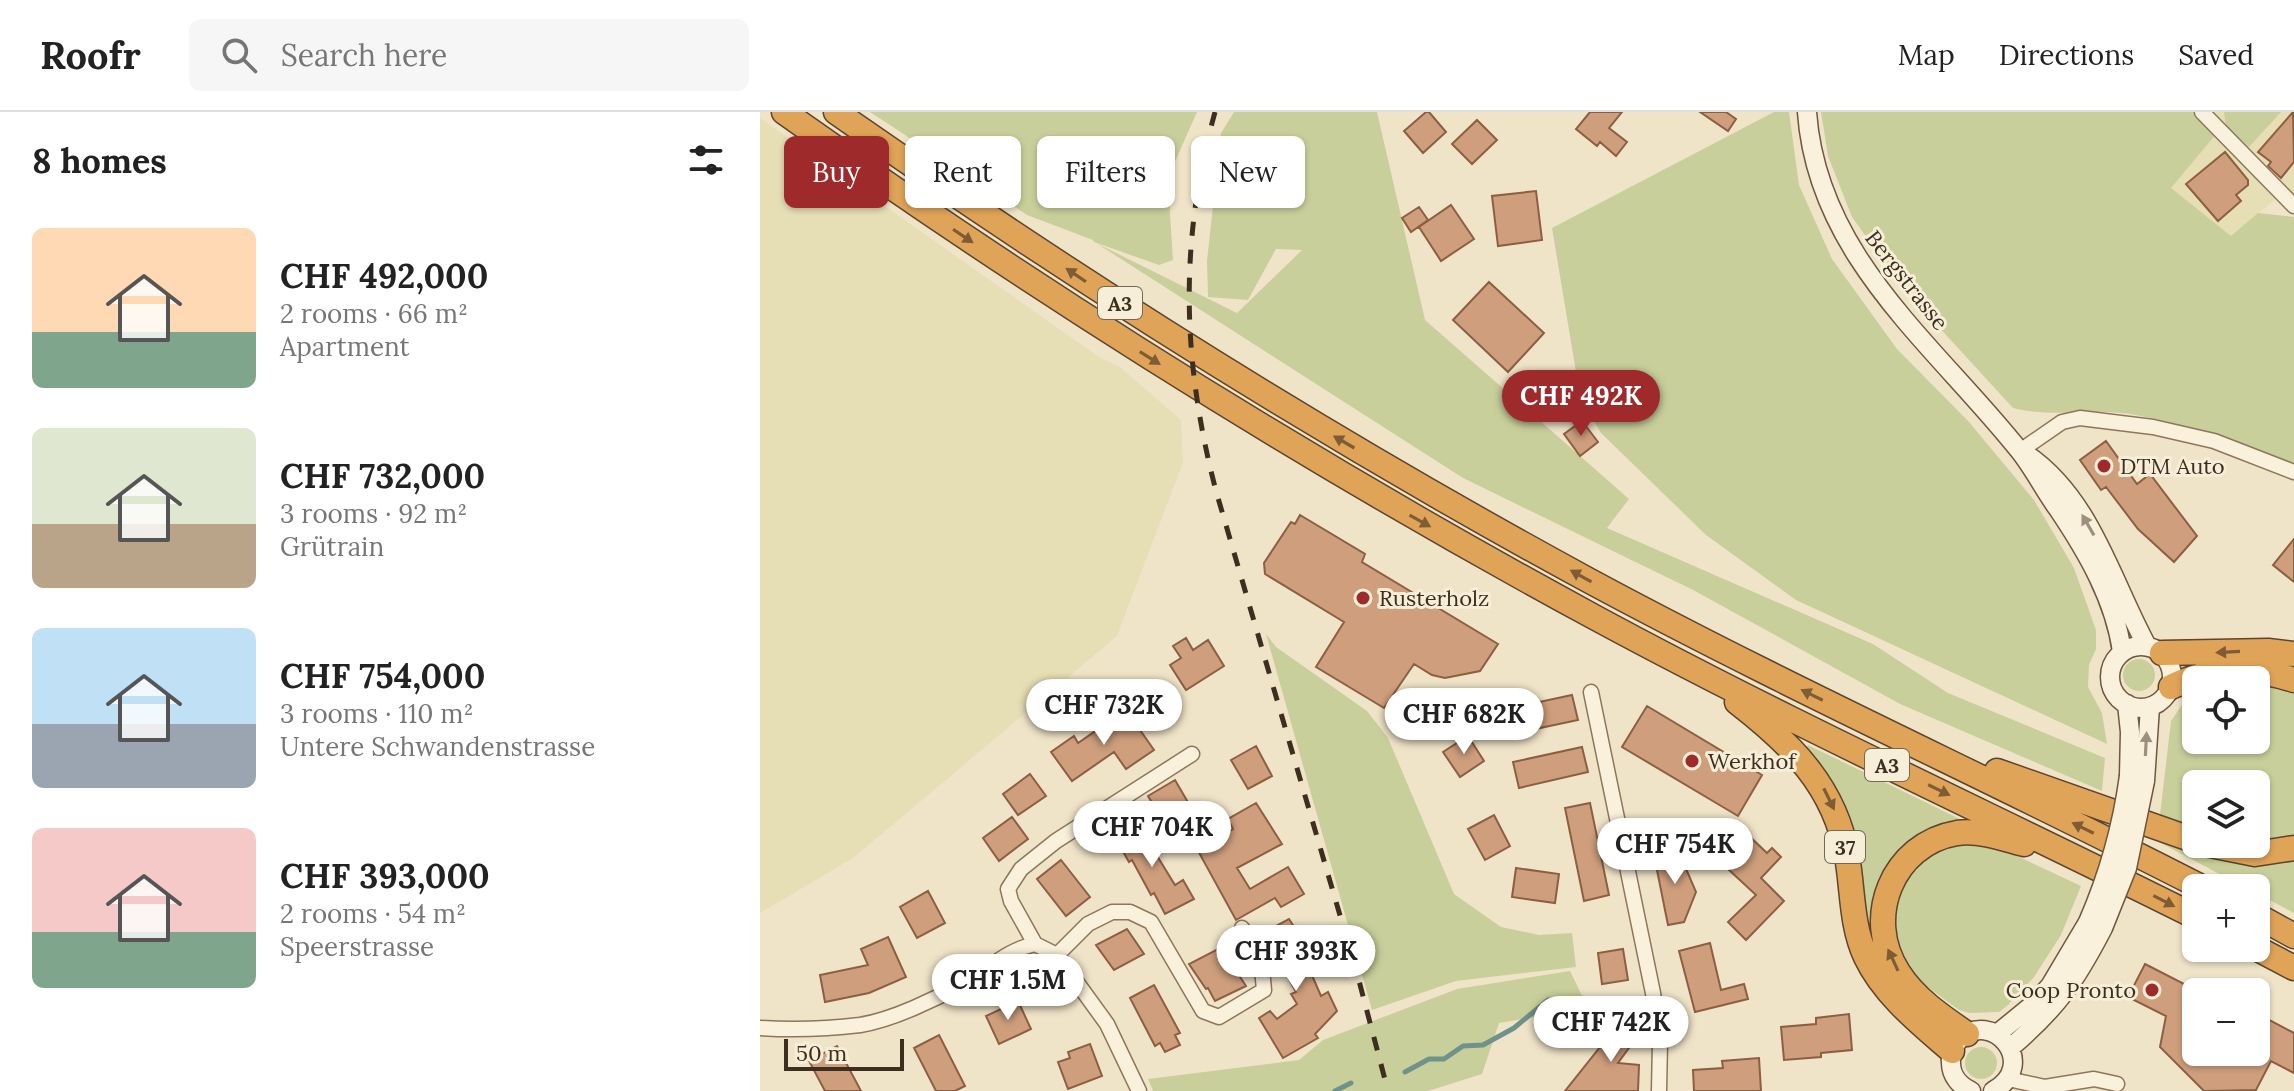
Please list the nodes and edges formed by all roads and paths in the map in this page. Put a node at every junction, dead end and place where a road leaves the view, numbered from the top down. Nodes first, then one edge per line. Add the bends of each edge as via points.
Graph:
1 (784, 112) edge
2 (836, 112) edge
3 (1807, 112) edge
4 (2202, 112) edge
5 (2294, 206) edge
6 (2020, 451) junction
7 (2294, 472) edge
8 (2154, 649) junction
9 (2122, 652) junction
10 (2294, 654) edge
11 (1693, 669) junction
12 (2294, 680) edge
13 (2171, 687) junction
14 (1591, 692) dead end
15 (2127, 704) junction
16 (2150, 707) junction
17 (1882, 730) junction
18 (1192, 754) dead end
19 (2137, 778) junction
20 (2182, 836) edge
21 (2294, 848) edge
22 (2270, 852) edge
23 (2082, 860) junction
24 (2182, 878) edge
25 (2182, 910) edge
26 (2270, 923) edge
27 (1242, 928) dead end
28 (2294, 936) edge
29 (1035, 944) junction
30 (1057, 955) junction
31 (2270, 955) edge
32 (2294, 968) edge
33 (760, 1028) edge
34 (2004, 1041) junction
35 (1959, 1043) junction
36 (2008, 1079) junction
37 (2117, 1084) dead end
38 (2094, 1085) edge
39 (1960, 1088) edge
40 (1139, 1091) edge
41 (1659, 1091) edge
42 (1993, 1091) edge

1 -> 11 highway, A3 via 977,246 1225,405 1403,511
17 -> 2 highway, A3 via 1590,581 1317,426 1095,288
3 - 6 main road, Bergstrasse via 1821,185 1849,245 1898,312
4 - 5 street
6 - 7 street via 2062,422 2080,418 2214,441
8 -> 6 main road, Bergstrasse via 2129,612 2074,502 2056,478
6 - 9 main road, Bergstrasse via 2096,572
8 - 9 main road via 2129,647
10 -> 8 highway
8 - 13 main road, Bergstrasse via 2172,672
9 - 15 main road via 2111,666 2110,684
11 -> 23 highway, A3
11 -> 35 highway, 37 via 1782,738 1819,780 1842,833 1855,924 1867,959 1892,994
12 - 13 highway via 2224,673
13 - 16 main road
14 - 41 street via 1653,993
15 - 16 main road
15 - 19 main road
19 -> 16 main road
17 - 20 highway
24 -> 17 highway, A3
18 - 29 street via 1021,869 1008,889
19 - 34 main road, bridge via 2130,856 2095,925 2076,978 2050,1014
21 - 22 highway
23 -> 25 highway, A3
35 -> 23 highway via 1889,955 1883,905 1897,871 1931,841 1969,832
26 - 28 highway
27 - 30 street via 1262,969 1264,990 1219,1017 1203,1011 1151,922 1130,912 1112,912 1088,924
29 - 30 street
29 - 33 street via 917,1006 863,1025
30 - 40 street via 1107,1024
31 - 32 highway
34 - 35 main road via 1982,1030
34 - 36 main road via 2013,1058
35 - 39 main road via 1950,1061
36 - 38 street via 2045,1087
36 - 42 main road
37 - 38 street

